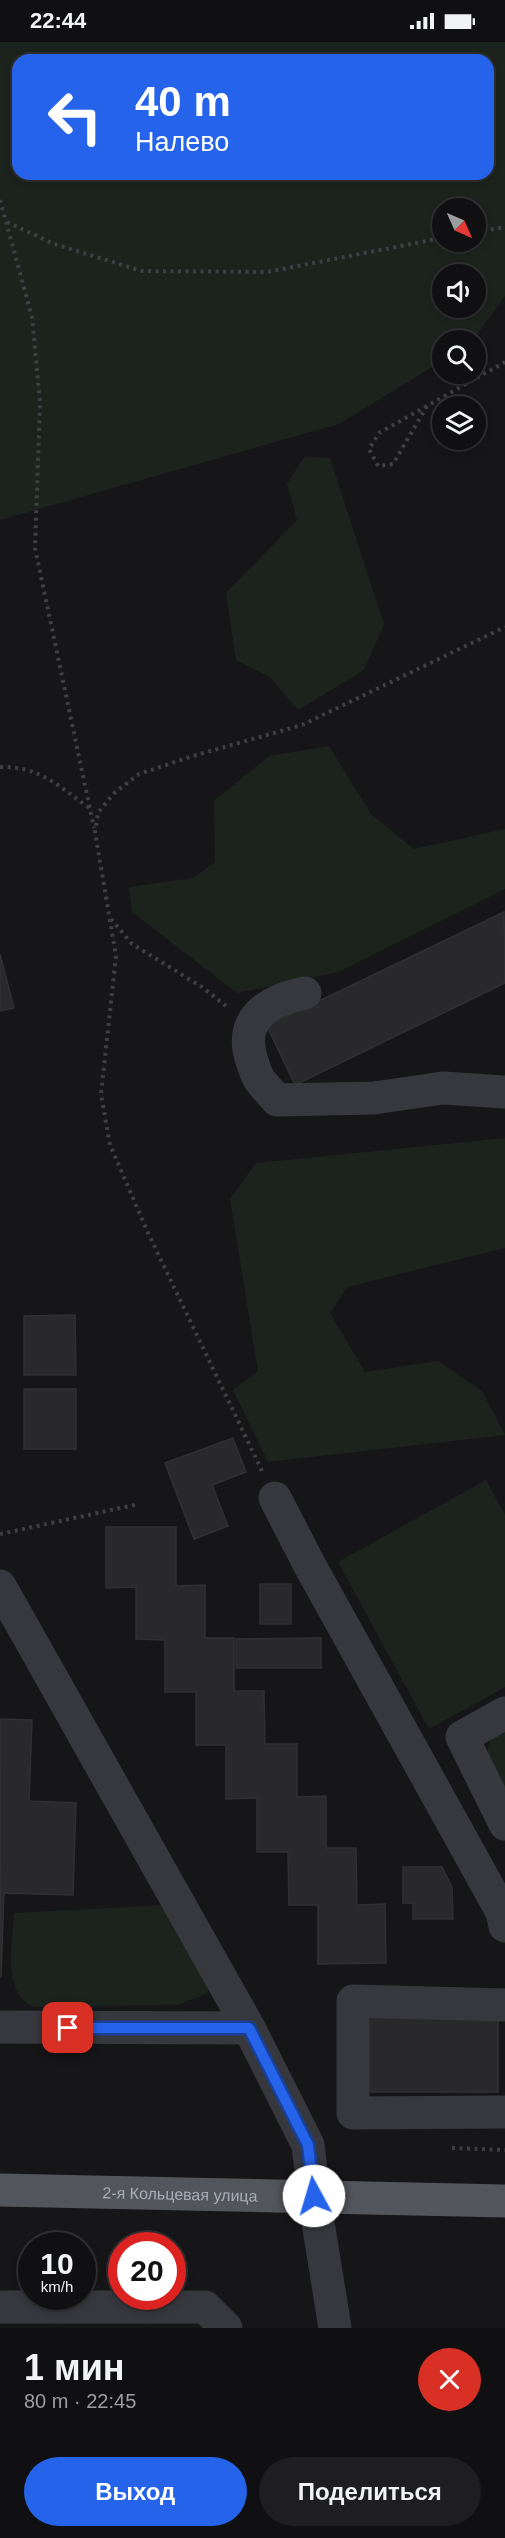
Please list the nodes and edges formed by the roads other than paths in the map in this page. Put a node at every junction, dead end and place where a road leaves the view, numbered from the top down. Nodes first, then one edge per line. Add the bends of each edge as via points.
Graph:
1 (305, 993) dead end
2 (505, 1092) edge
3 (275, 1498) road end
4 (0, 1586) edge
5 (505, 1713) edge
6 (505, 1824) edge
7 (505, 1926) edge
8 (505, 2005) edge
9 (0, 2027) edge
10 (249, 2028) junction
11 (505, 2112) edge
12 (0, 2190) edge
13 (314, 2196) junction
14 (505, 2201) edge
15 (0, 2307) edge
16 (226, 2328) edge
17 (335, 2328) edge

1 - 2 street via 285,997 258,1014 248,1031 247,1046 258,1078 278,1100 374,1098 443,1088
3 - 7 street via 502,1912
4 - 10 street
5 - 6 street via 462,1737
8 - 11 street via 353,2001 353,2113
9 - 10 street
10 - 13 street via 308,2145
12 - 13 main road, 2-я Кольцевая улица
13 - 14 main road, 2-я Кольцевая улица
13 - 17 street
15 - 16 street via 206,2307

